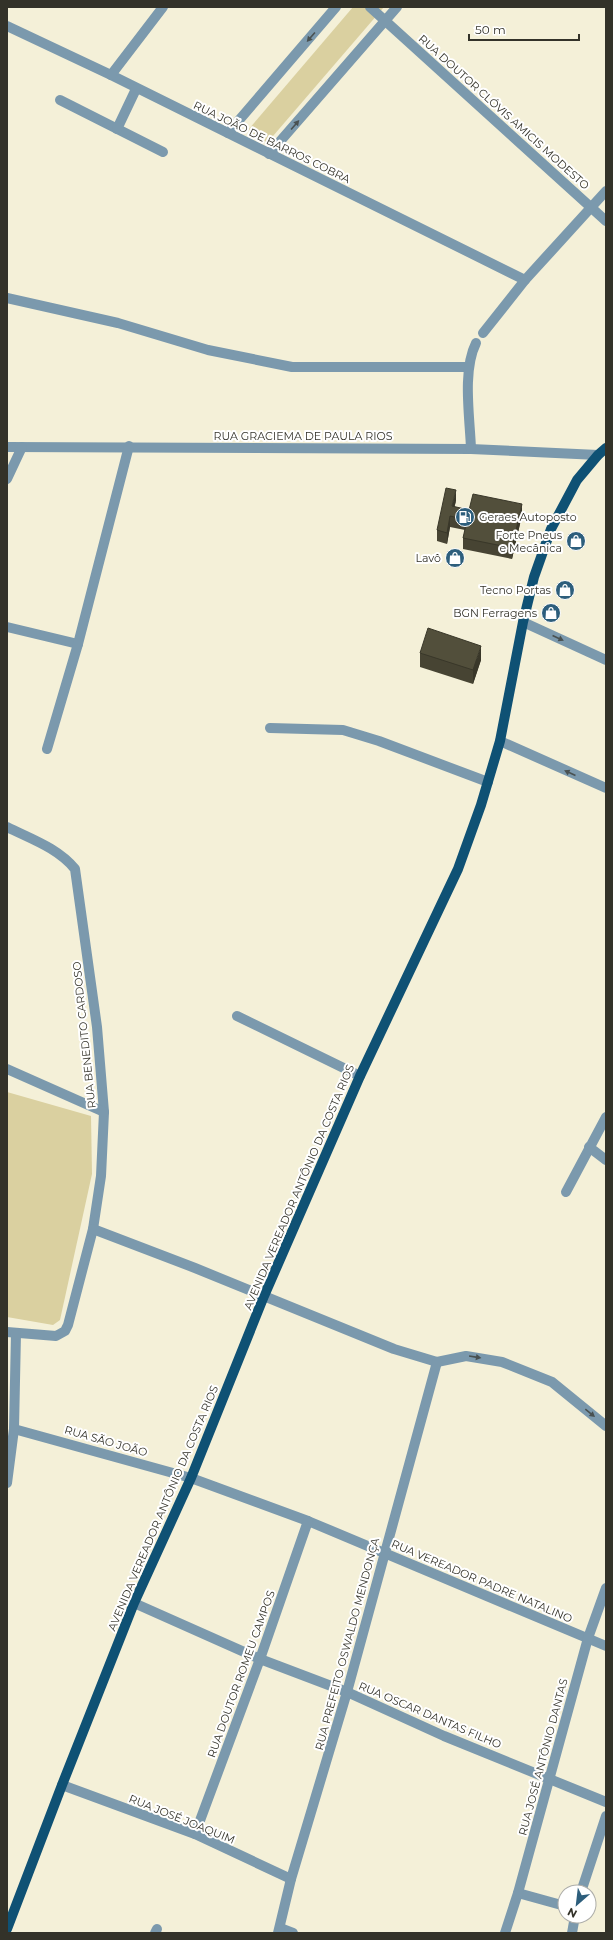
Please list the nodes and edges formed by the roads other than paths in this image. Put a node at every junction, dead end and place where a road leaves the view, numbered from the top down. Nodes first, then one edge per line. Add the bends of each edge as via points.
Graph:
1 (163, 7) edge
2 (336, 7) edge
3 (370, 7) edge
4 (397, 7) edge
5 (386, 20) junction
6 (7, 26) edge
7 (111, 75) junction
8 (136, 89) junction
9 (60, 100) dead end
10 (117, 130) junction
11 (228, 133) junction
12 (163, 152) dead end
13 (269, 154) junction
14 (606, 191) edge
15 (591, 208) junction
16 (606, 221) edge
17 (525, 280) junction
18 (7, 298) edge
19 (483, 333) dead end
20 (476, 343) dead end
21 (468, 367) junction
22 (129, 446) junction
23 (7, 447) edge
24 (22, 447) junction
25 (606, 448) edge
26 (471, 449) junction
27 (598, 455) junction
28 (7, 479) edge
29 (523, 622) junction
30 (7, 627) edge
31 (78, 644) junction
32 (606, 660) edge
33 (270, 728) dead end
34 (500, 741) junction
35 (47, 749) dead end
36 (488, 782) junction
37 (606, 788) edge
38 (7, 827) edge
39 (237, 1016) dead end
40 (7, 1069) edge
41 (360, 1076) junction
42 (104, 1112) junction
43 (606, 1117) edge
44 (589, 1147) junction
45 (606, 1160) edge
46 (566, 1192) dead end
47 (93, 1229) junction
48 (264, 1296) junction
49 (11, 1332) edge
50 (437, 1362) junction
51 (606, 1426) edge
52 (14, 1429) junction
53 (191, 1478) junction
54 (7, 1483) edge
55 (308, 1521) junction
56 (384, 1552) junction
57 (606, 1588) edge
58 (134, 1603) junction
59 (588, 1638) junction
60 (606, 1646) edge
61 (260, 1658) junction
62 (347, 1692) junction
63 (549, 1779) junction
64 (62, 1785) junction
65 (606, 1802) edge
66 (606, 1816) edge
67 (195, 1834) junction
68 (292, 1879) junction
69 (584, 1884) edge
70 (518, 1893) junction
71 (557, 1904) edge
72 (7, 1929) edge
73 (279, 1931) edge
74 (293, 1933) edge
75 (505, 1933) edge

1 - 7 street
2 -> 11 street
3 - 5 street, RUA DOUTOR CLÓVIS AMICIS MODESTO
4 - 5 street
13 -> 5 street
5 - 15 street, RUA DOUTOR CLÓVIS AMICIS MODESTO
6 - 7 street, RUA JOÃO DE BARROS COBRA
7 - 8 street, RUA JOÃO DE BARROS COBRA
8 - 10 street
8 - 11 street, RUA JOÃO DE BARROS COBRA
9 - 10 street
10 - 12 street
11 - 13 street, RUA JOÃO DE BARROS COBRA
13 - 17 street, RUA JOÃO DE BARROS COBRA
14 - 15 street
15 - 16 street, RUA DOUTOR CLÓVIS AMICIS MODESTO
15 - 17 street
17 - 19 street
18 - 21 street via 118,323 208,350 292,367
20 - 21 street
21 - 26 street
22 - 24 street, RUA GRACIEMA DE PAULA RIOS
22 - 26 street, RUA GRACIEMA DE PAULA RIOS
22 - 31 street
23 - 24 street, RUA GRACIEMA DE PAULA RIOS
24 - 28 street
25 - 27 main road, AVENIDA VEREADOR ANTÔNIO DA COSTA RIOS
26 - 27 street, RUA GRACIEMA DE PAULA RIOS
27 - 29 main road, AVENIDA VEREADOR ANTÔNIO DA COSTA RIOS via 578,480 551,529 534,576
29 -> 32 street
29 - 34 main road, AVENIDA VEREADOR ANTÔNIO DA COSTA RIOS
30 - 31 street
31 - 35 street
33 - 36 street via 343,730
34 - 36 main road, AVENIDA VEREADOR ANTÔNIO DA COSTA RIOS
37 -> 34 street
36 - 41 main road, AVENIDA VEREADOR ANTÔNIO DA COSTA RIOS via 458,869
38 - 42 street, RUA BENEDITO CARDOSO via 57,852 75,869 97,1027
39 - 41 street
40 - 42 street
41 - 48 main road, AVENIDA VEREADOR ANTÔNIO DA COSTA RIOS
42 - 47 street, RUA BENEDITO CARDOSO via 101,1176
43 - 44 street
44 - 45 street
44 - 46 street
47 - 48 street
47 - 49 street, RUA BENEDITO CARDOSO via 65,1331 56,1336
48 - 50 street via 394,1349
48 - 53 main road, AVENIDA VEREADOR ANTÔNIO DA COSTA RIOS
49 - 52 street
50 -> 51 street via 466,1356 502,1362 552,1382
50 - 56 street, RUA PREFEITO OSWALDO MENDONÇA
52 - 53 street, RUA SÃO JOÃO
52 - 54 street
53 - 55 street, RUA VEREADOR PADRE NATALINO
53 - 58 main road, AVENIDA VEREADOR ANTÔNIO DA COSTA RIOS
55 - 56 street, RUA VEREADOR PADRE NATALINO
55 - 61 street, RUA DOUTOR ROMEU CAMPOS
56 - 59 street, RUA VEREADOR PADRE NATALINO
56 - 62 street, RUA PREFEITO OSWALDO MENDONÇA
57 - 59 street, RUA JOSÉ ANTÔNIO DANTAS
58 - 61 street, RUA OSCAR DANTAS FILHO
58 - 64 main road, AVENIDA VEREADOR ANTÔNIO DA COSTA RIOS
59 - 60 street, RUA VEREADOR PADRE NATALINO
59 - 63 street, RUA JOSÉ ANTÔNIO DANTAS
61 - 62 street, RUA OSCAR DANTAS FILHO
61 - 67 street, RUA DOUTOR ROMEU CAMPOS
62 - 63 street, RUA OSCAR DANTAS FILHO via 444,1736
62 - 68 street, RUA PREFEITO OSWALDO MENDONÇA
63 - 65 street, RUA OSCAR DANTAS FILHO
63 - 70 street, RUA JOSÉ ANTÔNIO DANTAS
64 - 67 street, RUA JOSÉ JOAQUIM
64 - 72 main road, AVENIDA VEREADOR ANTÔNIO DA COSTA RIOS
66 - 69 street
67 - 68 street, RUA JOSÉ JOAQUIM
68 - 73 street, RUA PREFEITO OSWALDO MENDONÇA
70 - 71 street
70 - 75 street, RUA JOSÉ ANTÔNIO DANTAS
73 - 74 street

